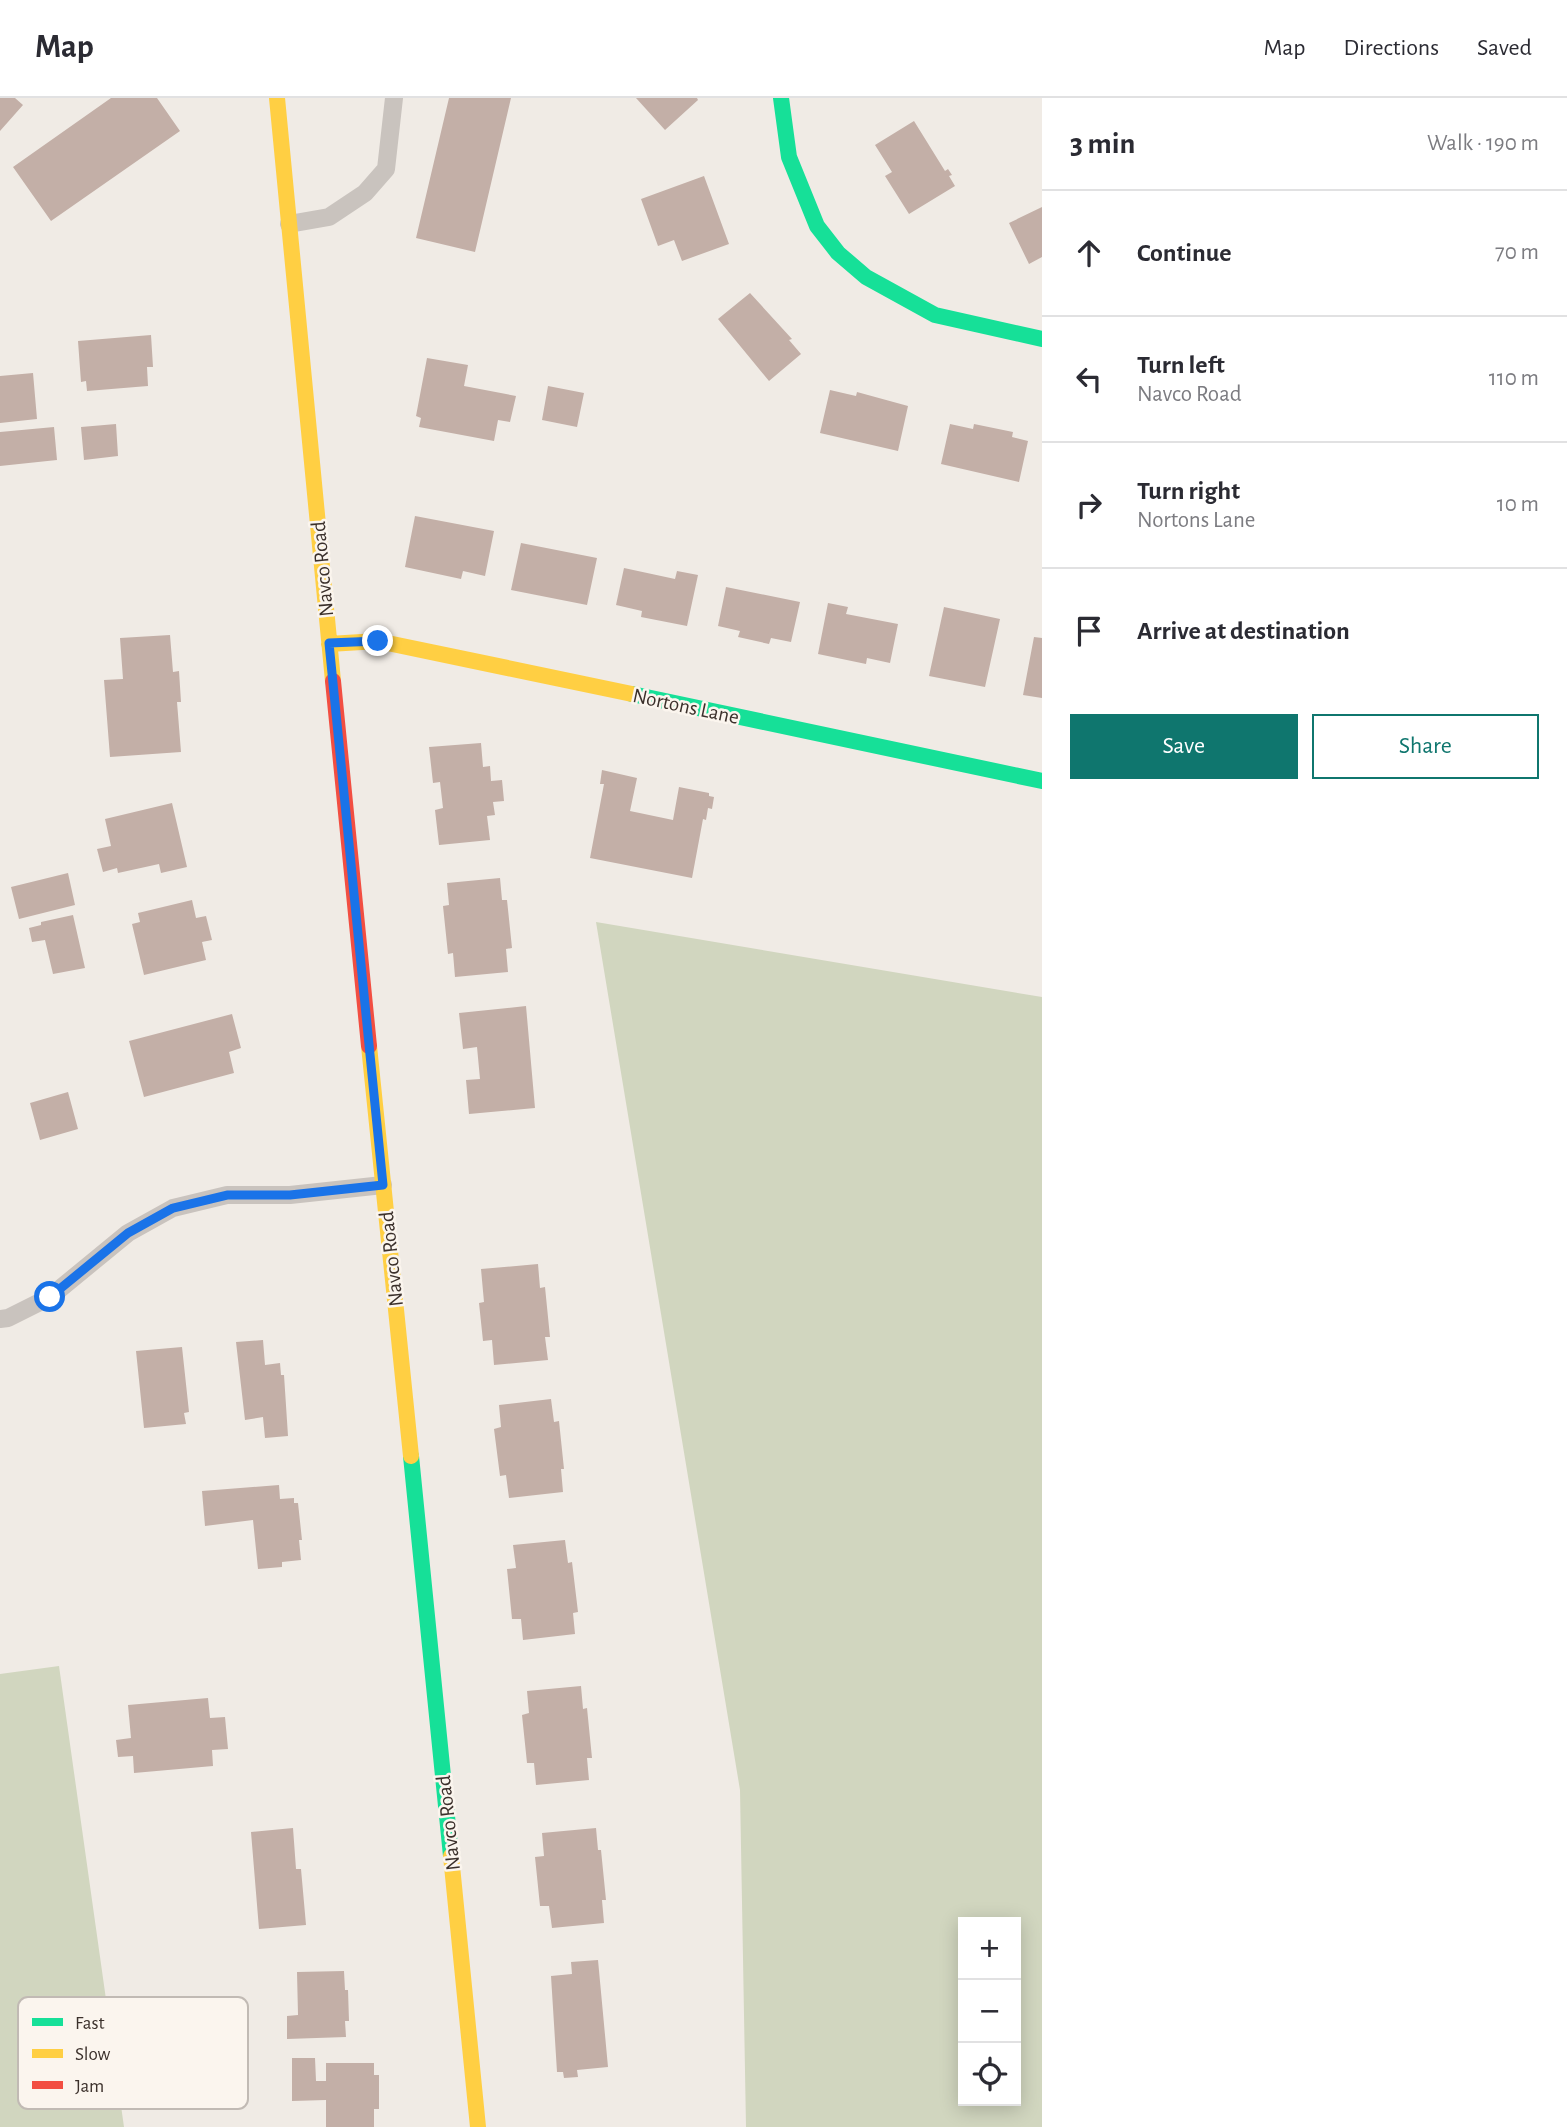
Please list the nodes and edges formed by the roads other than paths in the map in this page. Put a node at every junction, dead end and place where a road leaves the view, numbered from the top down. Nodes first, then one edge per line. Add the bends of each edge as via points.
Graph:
1 (276, 98) edge
2 (394, 98) edge
3 (781, 98) edge
4 (289, 224) junction
5 (1042, 339) edge
6 (329, 643) junction
7 (1042, 781) edge
8 (383, 1185) junction
9 (0, 1319) edge
10 (478, 2127) edge

1 - 4 street, Navco Road
2 - 4 lane via 386,169 365,193 329,217
3 - 5 street via 789,157 817,226 838,253 866,277 935,315
4 - 6 street, Navco Road
6 - 7 street, Nortons Lane via 378,641
6 - 8 street, Navco Road
8 - 9 lane via 290,1195 227,1195 173,1208 128,1233 50,1297
8 - 10 street, Navco Road

